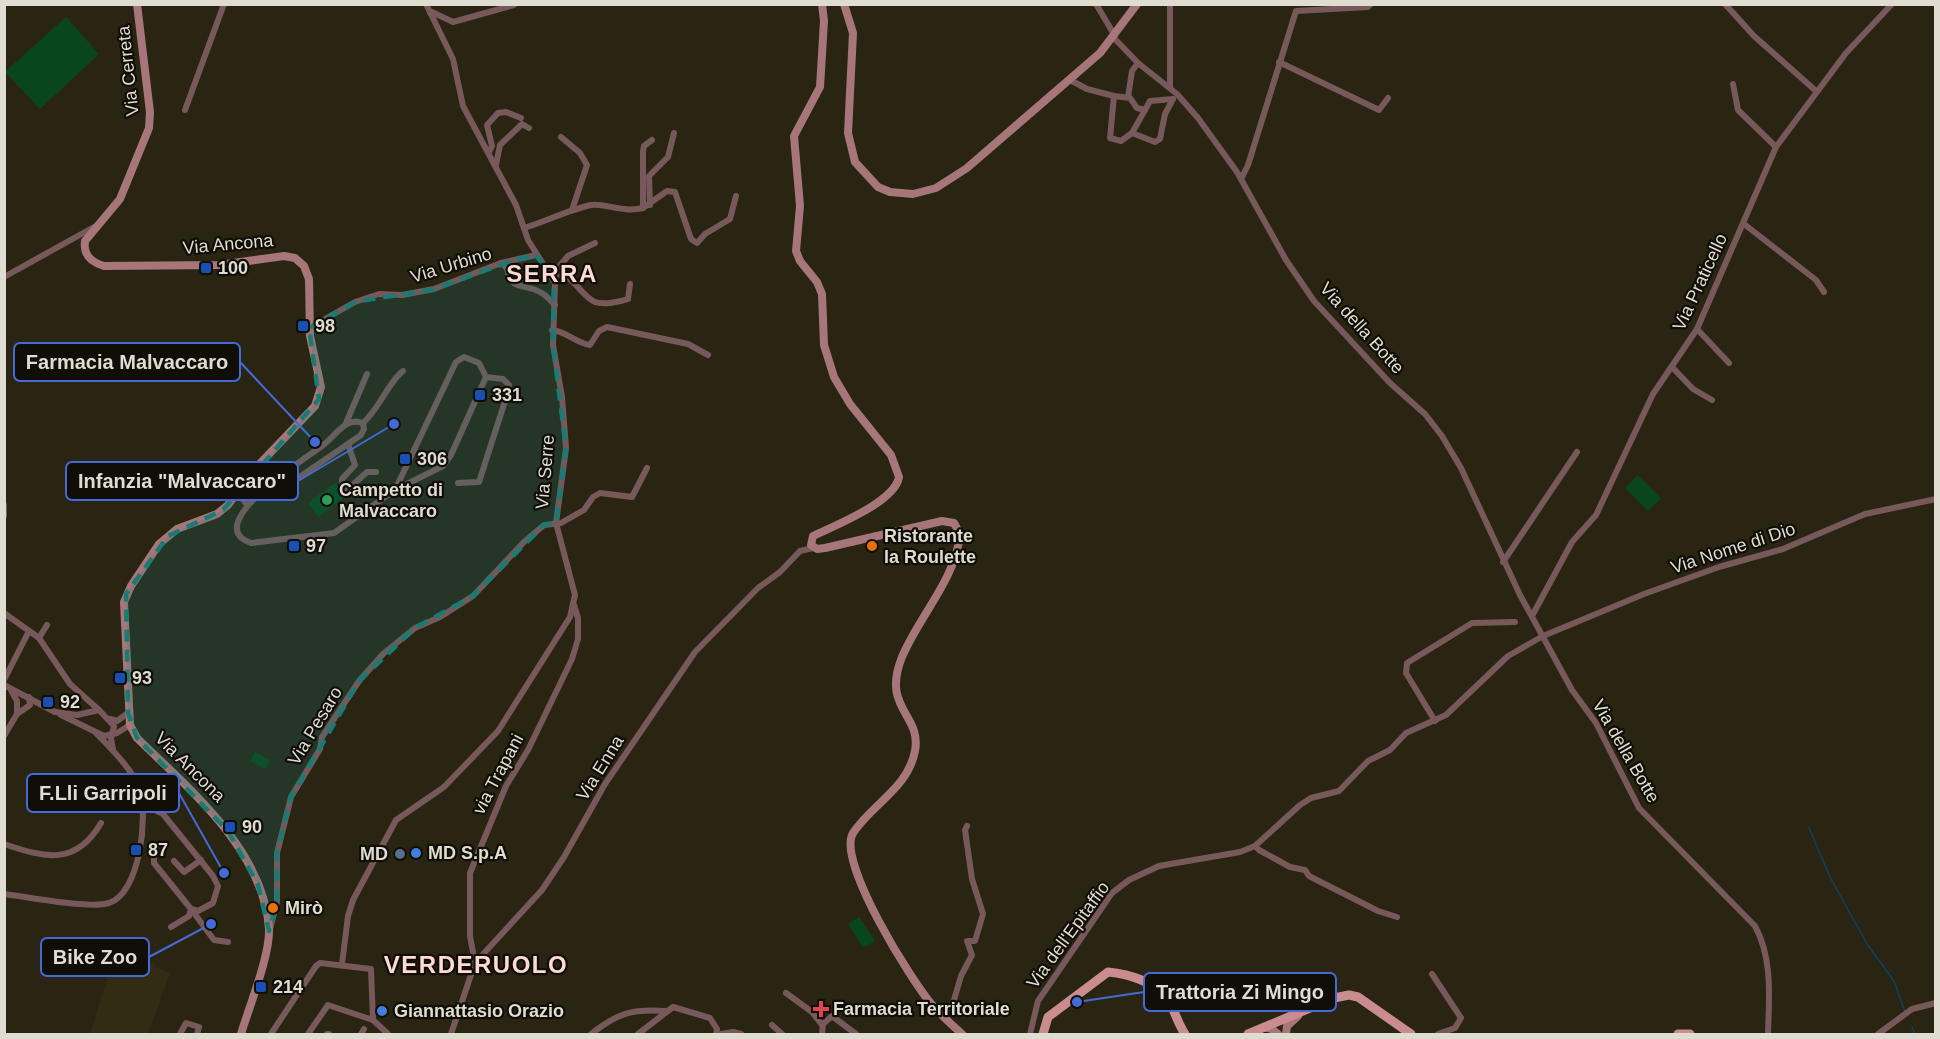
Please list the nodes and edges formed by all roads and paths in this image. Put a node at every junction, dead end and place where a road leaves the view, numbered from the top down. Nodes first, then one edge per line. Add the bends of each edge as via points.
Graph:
1 (137, 4) edge
2 (224, 4) edge
3 (426, 4) edge
4 (822, 4) edge
5 (844, 4) edge
6 (1096, 4) edge
7 (1137, 4) edge
8 (1170, 4) edge
9 (1371, 4) edge
10 (1725, 4) edge
11 (1892, 4) edge
12 (514, 5) edge
13 (488, 8) edge
14 (430, 13) junction
15 (1115, 37) junction
16 (1280, 62) junction
17 (1138, 63) junction
18 (1070, 80) junction
19 (1732, 84) dead end
20 (1170, 88) junction
21 (1816, 92) junction
22 (1114, 96) junction
23 (1128, 97) junction
24 (1388, 98) dead end
25 (185, 110) dead end
26 (1145, 110) junction
27 (521, 118) dead end
28 (529, 128) dead end
29 (674, 133) dead end
30 (1132, 133) junction
31 (561, 137) dead end
32 (652, 140) dead end
33 (1776, 147) junction
34 (489, 152) junction
35 (496, 165) junction
36 (1241, 179) junction
37 (736, 196) dead end
38 (650, 204) junction
39 (643, 207) junction
40 (572, 210) junction
41 (1744, 224) junction
42 (94, 227) junction
43 (524, 228) junction
44 (595, 243) dead end
45 (536, 255) junction
46 (501, 263) junction
47 (552, 275) junction
48 (4, 277) edge
49 (630, 284) dead end
50 (1824, 292) dead end
51 (555, 305) junction
52 (309, 328) junction
53 (1697, 329) junction
54 (552, 330) junction
55 (708, 355) dead end
56 (1729, 363) dead end
57 (1672, 367) junction
58 (403, 371) dead end
59 (367, 374) dead end
60 (486, 377) junction
61 (1712, 400) dead end
62 (346, 423) junction
63 (363, 423) junction
64 (348, 444) junction
65 (1577, 452) dead end
66 (647, 468) dead end
67 (376, 472) dead end
68 (247, 478) junction
69 (278, 480) junction
70 (458, 483) dead end
71 (282, 488) junction
72 (252, 490) junction
73 (395, 490) junction
74 (240, 492) junction
75 (257, 497) junction
76 (1935, 499) edge
77 (247, 505) junction
78 (4, 506) edge
79 (4, 516) edge
80 (556, 523) junction
81 (813, 548) junction
82 (1503, 562) junction
83 (574, 604) junction
84 (4, 613) edge
85 (1532, 616) junction
86 (1515, 622) dead end
87 (47, 625) dead end
88 (29, 631) junction
89 (1543, 636) junction
90 (39, 638) junction
91 (4, 680) edge
92 (7, 686) edge
93 (85, 695) junction
94 (29, 696) junction
95 (17, 700) junction
96 (42, 704) junction
97 (27, 706) junction
98 (99, 710) junction
99 (55, 712) junction
100 (128, 713) junction
101 (17, 714) junction
102 (86, 714) junction
103 (110, 719) junction
104 (117, 721) junction
105 (1435, 721) junction
106 (130, 725) junction
107 (89, 727) junction
108 (96, 732) junction
109 (115, 734) junction
110 (4, 736) edge
111 (137, 738) junction
112 (114, 753) junction
113 (135, 780) junction
114 (141, 798) junction
115 (153, 809) junction
116 (163, 813) junction
117 (143, 819) junction
118 (101, 823) dead end
119 (967, 826) dead end
120 (4, 843) edge
121 (1255, 846) junction
122 (154, 854) dead end
123 (201, 860) junction
124 (174, 861) dead end
125 (4, 894) edge
126 (191, 909) junction
127 (1397, 917) dead end
128 (171, 927) dead end
129 (269, 931) junction
130 (228, 942) dead end
131 (475, 963) junction
132 (342, 964) junction
133 (1432, 974) dead end
134 (786, 993) dead end
135 (1935, 1003) edge
136 (666, 1011) junction
137 (1303, 1012) junction
138 (944, 1017) junction
139 (373, 1020) junction
140 (1279, 1023) junction
141 (772, 1025) dead end
142 (822, 1025) junction
143 (1264, 1027) junction
144 (180, 1035) edge
145 (197, 1035) edge
146 (242, 1035) edge
147 (271, 1035) edge
148 (308, 1035) edge
149 (388, 1035) edge
150 (451, 1035) edge
151 (591, 1035) edge
152 (638, 1035) edge
153 (719, 1035) edge
154 (741, 1035) edge
155 (782, 1035) edge
156 (822, 1035) edge
157 (856, 1035) edge
158 (962, 1035) edge
159 (1030, 1035) edge
160 (1043, 1035) edge
161 (1185, 1035) edge
162 (1248, 1035) edge
163 (1279, 1035) edge
164 (1286, 1035) edge
165 (1411, 1035) edge
166 (1438, 1035) edge
167 (1677, 1035) edge
168 (1690, 1035) edge
169 (1768, 1035) edge
170 (1878, 1035) edge

1 - 42 street, Via Cerreta via 150,121 120,199
2 - 25 street
3 - 14 street
4 - 81 street via 820,87 794,136 800,206 796,251 822,294 824,345 834,377 850,404 891,455 899,477 894,488 870,507 813,536
5 - 18 street via 853,33 854,53 850,147 855,162 870,181 890,192 923,193 953,180
6 - 15 street, Via della Botte
7 - 15 street
8 - 20 street
9 - 16 street via 1296,11
10 - 21 street
11 - 21 street, Via Praticello
12 - 13 street
13 - 14 street via 453,22
14 - 34 street via 453,59 463,106
15 - 17 street, Via della Botte
15 - 18 street
16 - 24 street via 1379,110
16 - 36 street
17 - 20 street, Via della Botte
17 - 23 street via 1132,71
18 - 22 street via 1104,96
19 - 33 street via 1738,110
20 - 36 street, Via della Botte via 1198,118
21 - 33 street, Via Praticello
22 - 23 street
22 - 30 street via 1110,137 1122,141
23 - 26 street via 1137,108
26 - 30 street
26 - 30 street via 1150,101 1173,99 1158,141
27 - 34 street via 498,113 487,125 492,146
28 - 35 street via 522,124 503,141
29 - 38 street via 668,157 650,176
31 - 40 street via 580,153 586,165
32 - 39 street via 643,151
33 - 41 street, Via Praticello via 1758,182
34 - 35 street
35 - 43 street
36 - 82 street, Via della Botte via 1286,260 1320,308 1442,436 1461,468
37 - 38 street via 730,219 697,243 691,239 675,192 667,191
38 - 39 street
39 - 40 street via 627,210 594,205
40 - 43 street
41 - 50 street via 1816,280
41 - 53 street, Via Praticello
42 - 48 street
42 - 52 street, Via Ancona via 84,248 92,261 104,266 219,265 284,256 295,258 304,266 309,279
43 - 45 street
44 - 47 street via 568,256
45 - 46 street
45 - 47 street
46 - 51 street, Via Urbino via 518,287 540,291
46 - 52 street, Via Urbino via 434,289 402,295 380,294 355,302
47 - 49 street via 567,278 599,303 628,300
47 - 51 street, Via Serre
51 - 54 street, Via Serre
52 - 68 street, Via Ancona via 321,387 319,399
53 - 56 street
53 - 57 street, Via Praticello
54 - 55 street via 564,332 578,344 590,345 607,327 688,344
54 - 80 street, Via Serre via 566,448
57 - 61 street via 1693,389
57 - 85 street, Via Praticello via 1653,394 1596,515 1572,542
58 - 63 street
59 - 62 street
60 - 70 street via 503,380 509,385 508,392 479,482
60 - 73 street via 452,455 443,466
60 - 73 street via 479,363 471,358 456,362
62 - 63 street
62 - 69 street via 333,438
63 - 64 street via 361,435
64 - 67 street via 355,465 342,480 342,487 348,489 367,472
64 - 71 street
65 - 82 street
66 - 80 street, Via Pesaro via 632,497 596,494 584,510
68 - 72 street
68 - 74 street, Via Ancona
69 - 71 street
69 - 75 street
71 - 75 street
72 - 74 street
72 - 75 street
73 - 77 street via 334,533 263,542 246,541 237,530 238,517
74 - 75 street
74 - 77 street
74 - 100 street, Via Ancona via 217,514 185,525 168,536 126,594 123,618
75 - 77 street
76 - 89 street, Via Nome di Dio via 1865,514 1783,549 1654,590
78 - 79 street
80 - 83 street, Via Serre
80 - 129 street, Via Pesaro via 544,525 524,542 472,596 415,628 383,654 359,681 322,737 320,749 291,797 277,853 277,902
81 - 131 street, Via Enna via 800,551 758,588 695,652 605,784 542,890
81 - 138 street via 942,521 954,523 959,530 954,559 912,636 897,674 896,694 914,730 915,753 895,790 853,834 849,848 865,897 926,996
82 - 85 street, Via della Botte
83 - 131 street, via Trapani via 579,618 572,659 506,786 470,873 470,936
83 - 132 street via 570,617 498,731 444,788 396,820 353,900
84 - 88 street
85 - 89 street, Via della Botte
86 - 105 street via 1472,624 1407,663 1406,673
87 - 90 street
88 - 90 street
88 - 91 street
89 - 105 street, Via dell'Epitaffio via 1508,656
89 - 169 street, Via della Botte via 1572,690 1596,723 1639,808 1755,926 1764,943 1768,971
90 - 93 street via 70,684
92 - 94 street
92 - 95 street
93 - 98 street
93 - 102 street via 89,709
94 - 96 street
94 - 97 street
95 - 97 street
95 - 101 street
96 - 97 street
96 - 99 street
97 - 101 street
98 - 102 street
98 - 103 street
99 - 102 street
99 - 107 street
100 - 104 street
100 - 106 street, Via Ancona
101 - 110 street
102 - 107 street
103 - 104 street
103 - 109 street
104 - 106 street
105 - 121 street, Via dell'Epitaffio via 1406,733 1390,750 1368,761 1340,791 1300,804
106 - 109 street
106 - 111 street, Via Ancona
107 - 108 street
108 - 109 street via 104,736
108 - 112 street
109 - 111 street
109 - 112 street
111 - 129 street, Via Ancona via 228,831 258,885
112 - 113 street
113 - 114 street
113 - 116 street
114 - 115 street
114 - 117 street
115 - 116 street
115 - 117 street
116 - 123 street
117 - 125 street via 135,868 129,885 116,900 98,905
118 - 120 street via 87,842 62,855 28,852
119 - 138 street via 972,879 983,920 975,941 967,941 972,955
121 - 127 street via 1359,902
121 - 159 street, Via dell'Epitaffio via 1159,866 1129,880 1112,894 1038,1001
122 - 126 street via 154,863
123 - 124 street via 184,872
123 - 126 street via 218,886 217,895 213,903
126 - 128 street via 189,916
126 - 130 street via 214,940
129 - 146 street, Via Ancona
131 - 150 street, Via Enna
132 - 139 street via 364,966 372,972
132 - 147 street via 316,966
133 - 166 street via 1461,1017 1455,1028
134 - 142 street via 812,1012
135 - 170 street via 1912,1009
136 - 151 street via 623,1012
136 - 152 street
136 - 153 street via 673,1006 705,1015
137 - 140 main road
137 - 164 street via 1287,1026
137 - 165 main road via 1334,998 1354,996
138 - 158 street
139 - 148 street via 328,1005
139 - 149 street
140 - 143 main road
140 - 163 street
140 - 164 street
141 - 155 street
142 - 156 street
142 - 157 street via 836,1017
143 - 162 main road
143 - 163 street
144 - 145 street via 186,1023 192,1023 199,1027
153 - 154 street
160 - 161 main road via 1048,1017 1108,972 1158,990 1167,998
167 - 168 main road

